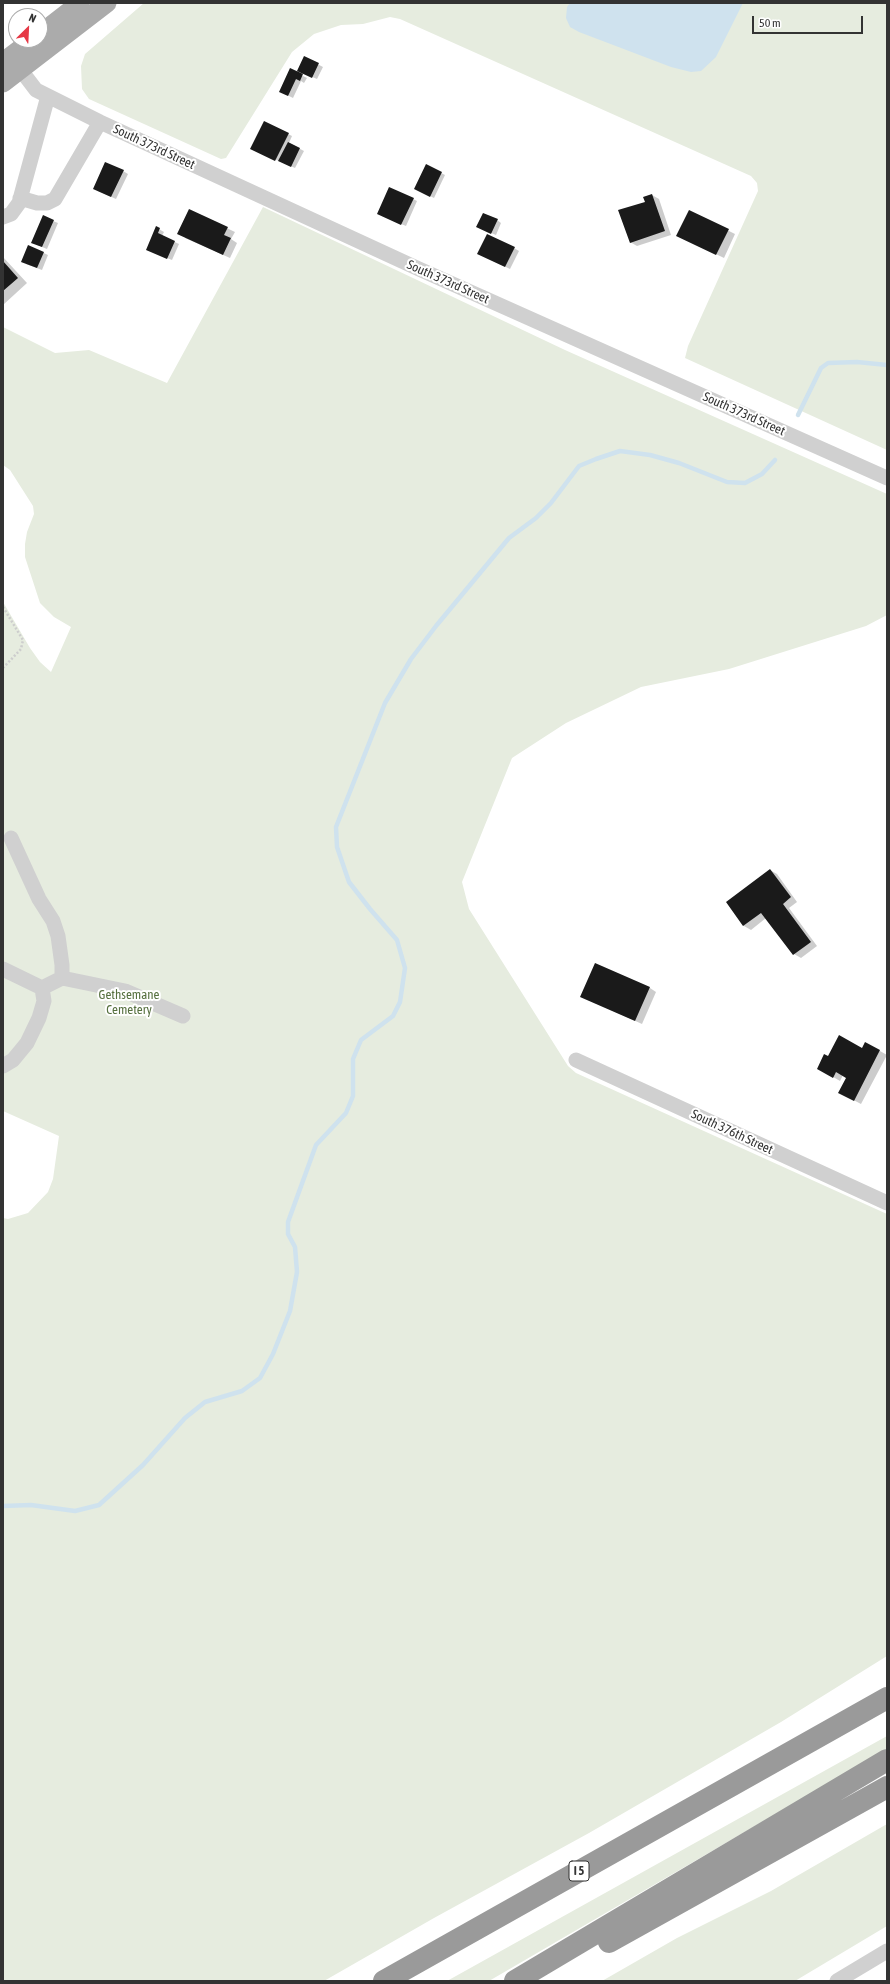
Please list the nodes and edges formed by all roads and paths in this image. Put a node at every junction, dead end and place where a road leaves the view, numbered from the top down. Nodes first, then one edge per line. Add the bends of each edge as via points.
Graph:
1 (80, 3) edge
2 (107, 3) edge
3 (48, 28) edge
4 (21, 48) edge
5 (3, 62) edge
6 (20, 69) junction
7 (3, 83) edge
8 (48, 96) junction
9 (100, 122) junction
10 (20, 198) junction
11 (3, 217) edge
12 (887, 478) edge
13 (3, 607) edge
14 (3, 668) edge
15 (11, 838) dead end
16 (3, 969) edge
17 (62, 978) junction
18 (42, 988) junction
19 (183, 1016) dead end
20 (576, 1060) dead end
21 (3, 1066) edge
22 (887, 1203) edge
23 (887, 1698) edge
24 (887, 1713) edge
25 (887, 1760) edge
26 (774, 1761) junction
27 (887, 1787) edge
28 (887, 1951) edge
29 (384, 1981) edge
30 (515, 1981) edge
31 (540, 1981) edge
32 (837, 1981) edge

1 - 3 main road
2 - 6 main road
4 - 5 main road
6 - 7 main road
6 - 8 street, South 373rd Street via 36,90
8 - 9 street, South 373rd Street
8 - 10 street
9 - 10 street via 55,199 47,203 38,203
9 - 12 street, South 373rd Street via 419,269
10 - 11 street via 11,214
13 - 14 path via 23,640 21,649
15 - 17 street via 56,929
16 - 18 street
17 - 18 street
17 - 19 street via 125,991
18 - 21 street via 43,1008 27,1043 13,1060
20 - 22 street, South 376th Street
23 - 26 highway, I 5
24 - 26 highway, I 5 via 812,1752
25 - 30 highway
26 - 29 highway, I 5
27 - 31 highway
28 - 32 street

